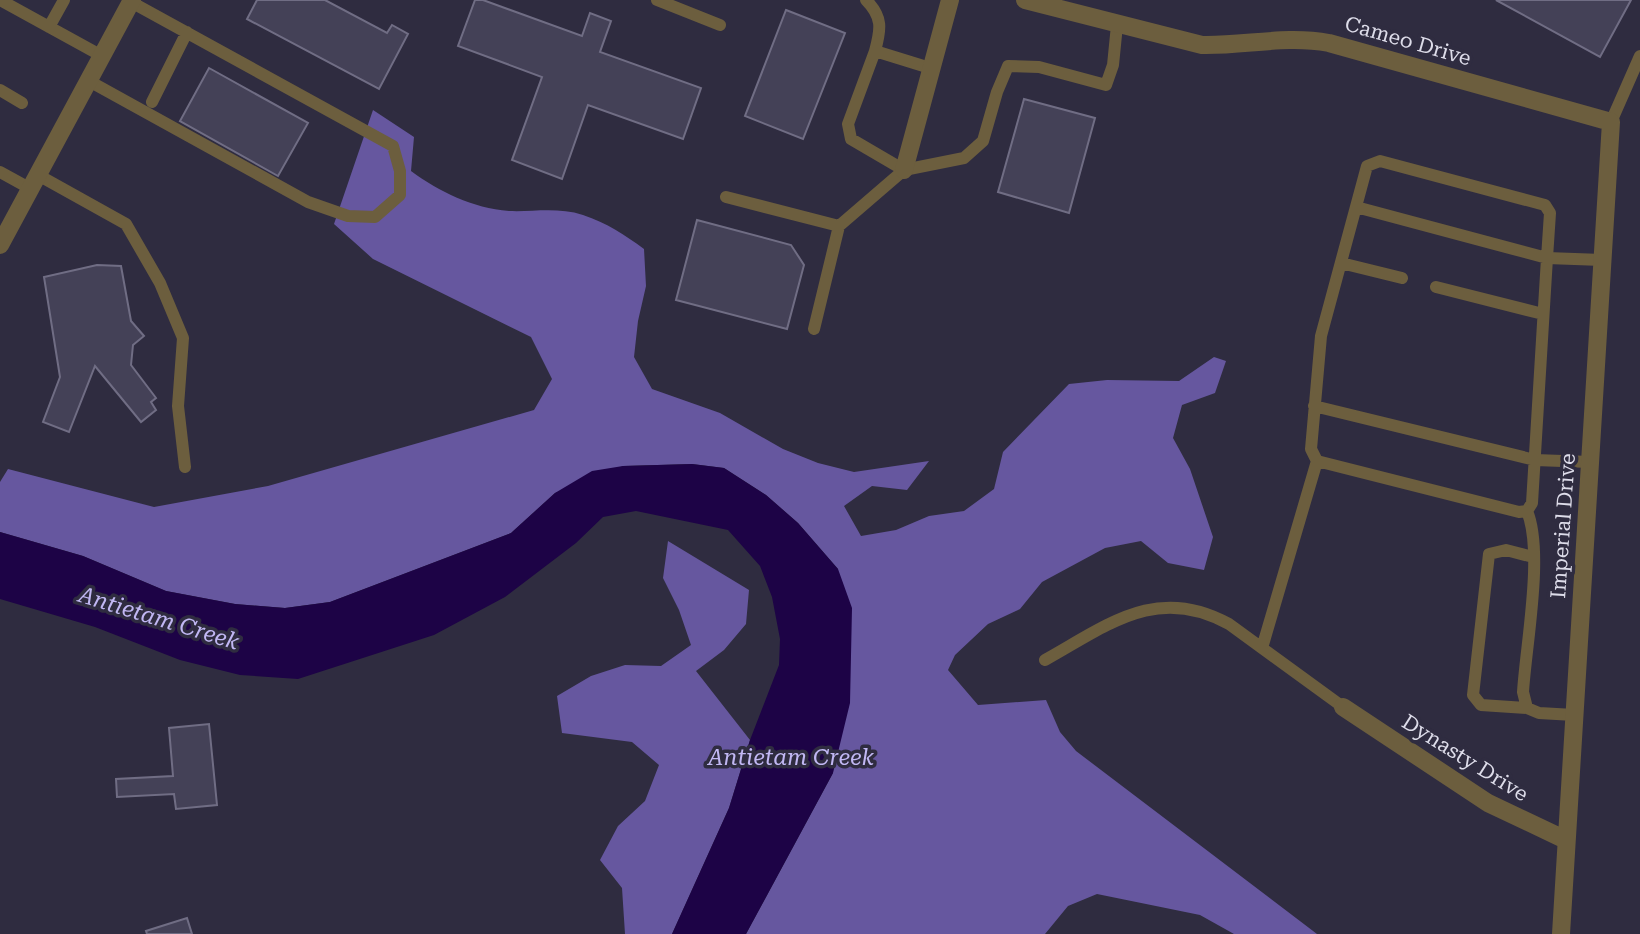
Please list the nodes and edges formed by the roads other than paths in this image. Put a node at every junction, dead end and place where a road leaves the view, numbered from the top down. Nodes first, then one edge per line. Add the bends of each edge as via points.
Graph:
1 (0, 0) edge
2 (64, 0) edge
3 (657, 0) edge
4 (866, 0) edge
5 (950, 0) edge
6 (1025, 0) edge
7 (132, 1) edge
8 (720, 25) dead end
9 (1117, 25) junction
10 (49, 27) junction
11 (187, 32) junction
12 (875, 51) junction
13 (102, 56) junction
14 (1640, 56) edge
15 (930, 68) junction
16 (89, 81) junction
17 (0, 90) edge
18 (152, 102) dead end
19 (22, 103) dead end
20 (1611, 122) junction
21 (904, 170) junction
22 (0, 172) edge
23 (34, 182) junction
24 (726, 197) dead end
25 (1356, 207) junction
26 (839, 226) junction
27 (0, 245) edge
28 (1547, 258) junction
29 (1602, 260) junction
30 (1341, 263) junction
31 (1402, 278) dead end
32 (1436, 287) dead end
33 (1543, 314) junction
34 (814, 329) dead end
35 (1314, 406) junction
36 (1535, 460) junction
37 (1317, 461) junction
38 (1590, 462) junction
39 (185, 467) dead end
40 (1527, 510) junction
41 (1533, 556) junction
42 (1262, 648) junction
43 (1045, 660) dead end
44 (1343, 707) joint
45 (1527, 708) junction
46 (1574, 715) junction
47 (1566, 840) junction
48 (1561, 934) edge

1 - 10 lane
2 - 10 lane
3 - 8 lane
4 - 12 lane via 881,21
5 - 15 street
6 - 9 street, Cameo Drive
7 - 11 lane
7 - 13 street
9 - 20 street, Cameo Drive via 1229,46 1299,37
9 - 21 lane via 1107,85 1039,67 1007,66 983,141 964,159
10 - 13 lane
11 - 16 lane via 393,146 400,195 375,217 348,216 308,202
11 - 18 lane
12 - 15 lane
12 - 21 lane via 847,132 851,139
13 - 16 street
14 - 20 lane
15 - 21 street
16 - 23 street
17 - 19 lane
20 - 29 street, Imperial Drive
21 - 26 lane
22 - 23 lane
23 - 27 street
23 - 39 lane via 126,224 160,283 183,338 177,406
24 - 26 lane
25 - 28 lane
25 - 28 lane via 1367,166 1380,161 1532,201 1545,205 1550,213
25 - 30 lane
26 - 34 lane
28 - 29 lane
28 - 33 lane
29 - 38 street, Imperial Drive
30 - 31 lane
30 - 35 lane via 1321,336
32 - 33 lane
33 - 36 lane
35 - 36 lane
35 - 37 lane via 1311,449
36 - 38 lane
36 - 40 lane via 1532,503
37 - 40 lane via 1518,512
37 - 42 lane
38 - 46 street, Imperial Drive
40 - 41 lane via 1534,527
41 - 45 lane via 1522,692
41 - 45 lane via 1506,550 1489,554 1473,695 1481,705
42 - 43 lane via 1209,613 1157,607 1126,615
42 - 44 lane
44 - 47 street, Dynasty Drive via 1488,803
45 - 46 lane
46 - 47 street, Imperial Drive
47 - 48 street, Imperial Drive

